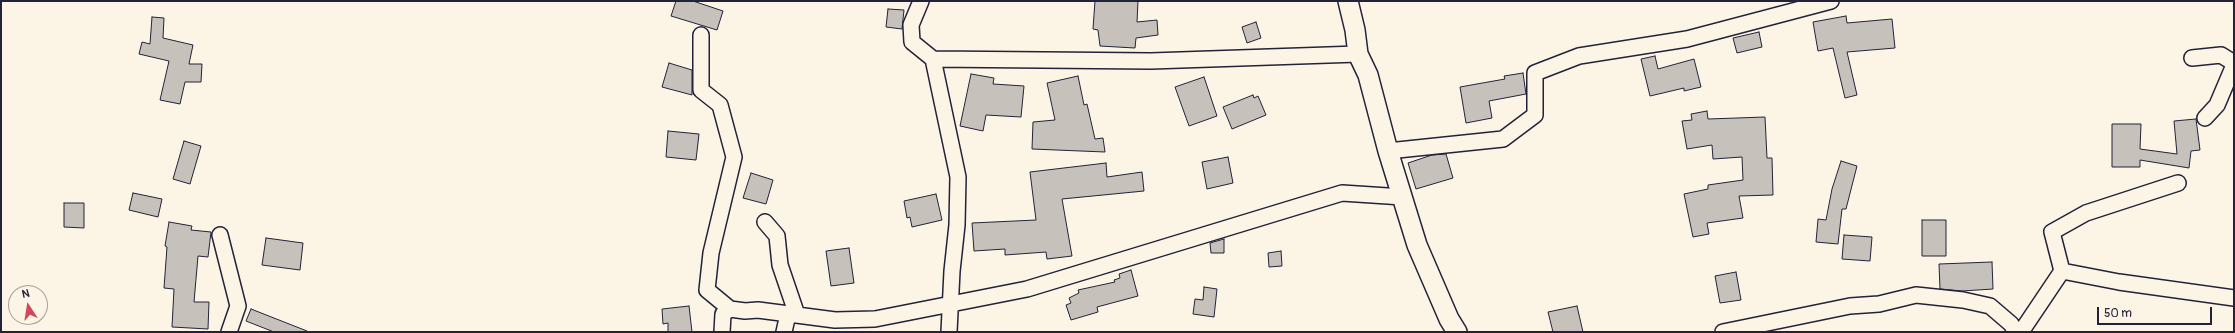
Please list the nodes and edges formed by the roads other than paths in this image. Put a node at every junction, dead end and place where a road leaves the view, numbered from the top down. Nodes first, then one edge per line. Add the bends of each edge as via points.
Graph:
1 (921, 1) edge
2 (1348, 1) edge
3 (1831, 1) edge
4 (701, 35) dead end
5 (1358, 54) junction
6 (2192, 58) dead end
7 (933, 59) junction
8 (2234, 64) edge
9 (2205, 118) dead end
10 (1388, 151) junction
11 (2178, 183) dead end
12 (1403, 197) junction
13 (765, 222) dead end
14 (220, 235) dead end
15 (2062, 271) junction
16 (2234, 298) edge
17 (950, 304) junction
18 (730, 309) junction
19 (792, 314) junction
20 (229, 332) edge
21 (722, 332) edge
22 (784, 332) edge
23 (949, 332) edge
24 (1457, 332) edge
25 (1723, 332) edge
26 (2016, 332) edge
27 (2021, 332) edge

1 - 7 street via 911,25 912,42
2 - 5 street
3 - 10 street via 1687,39 1579,56 1535,73 1535,115 1503,140
4 - 18 street via 701,90 720,105 734,157 711,253 707,290
5 - 7 street via 1150,61
5 - 10 street via 1368,75
6 - 8 street via 2221,55
7 - 17 street via 958,177 957,225
8 - 9 street via 2217,105
10 - 12 street
11 - 15 street via 2086,212 2052,232
12 - 17 street via 1342,193 1027,288
12 - 24 street via 1417,245
13 - 19 street via 777,236 780,264
14 - 20 street via 238,306
15 - 16 street via 2119,282
15 - 27 street
17 - 19 street via 875,319 835,320
17 - 23 street
18 - 19 street
18 - 21 street via 723,314
19 - 22 street
25 - 26 street via 1916,295 1964,300 1990,306 2011,324

